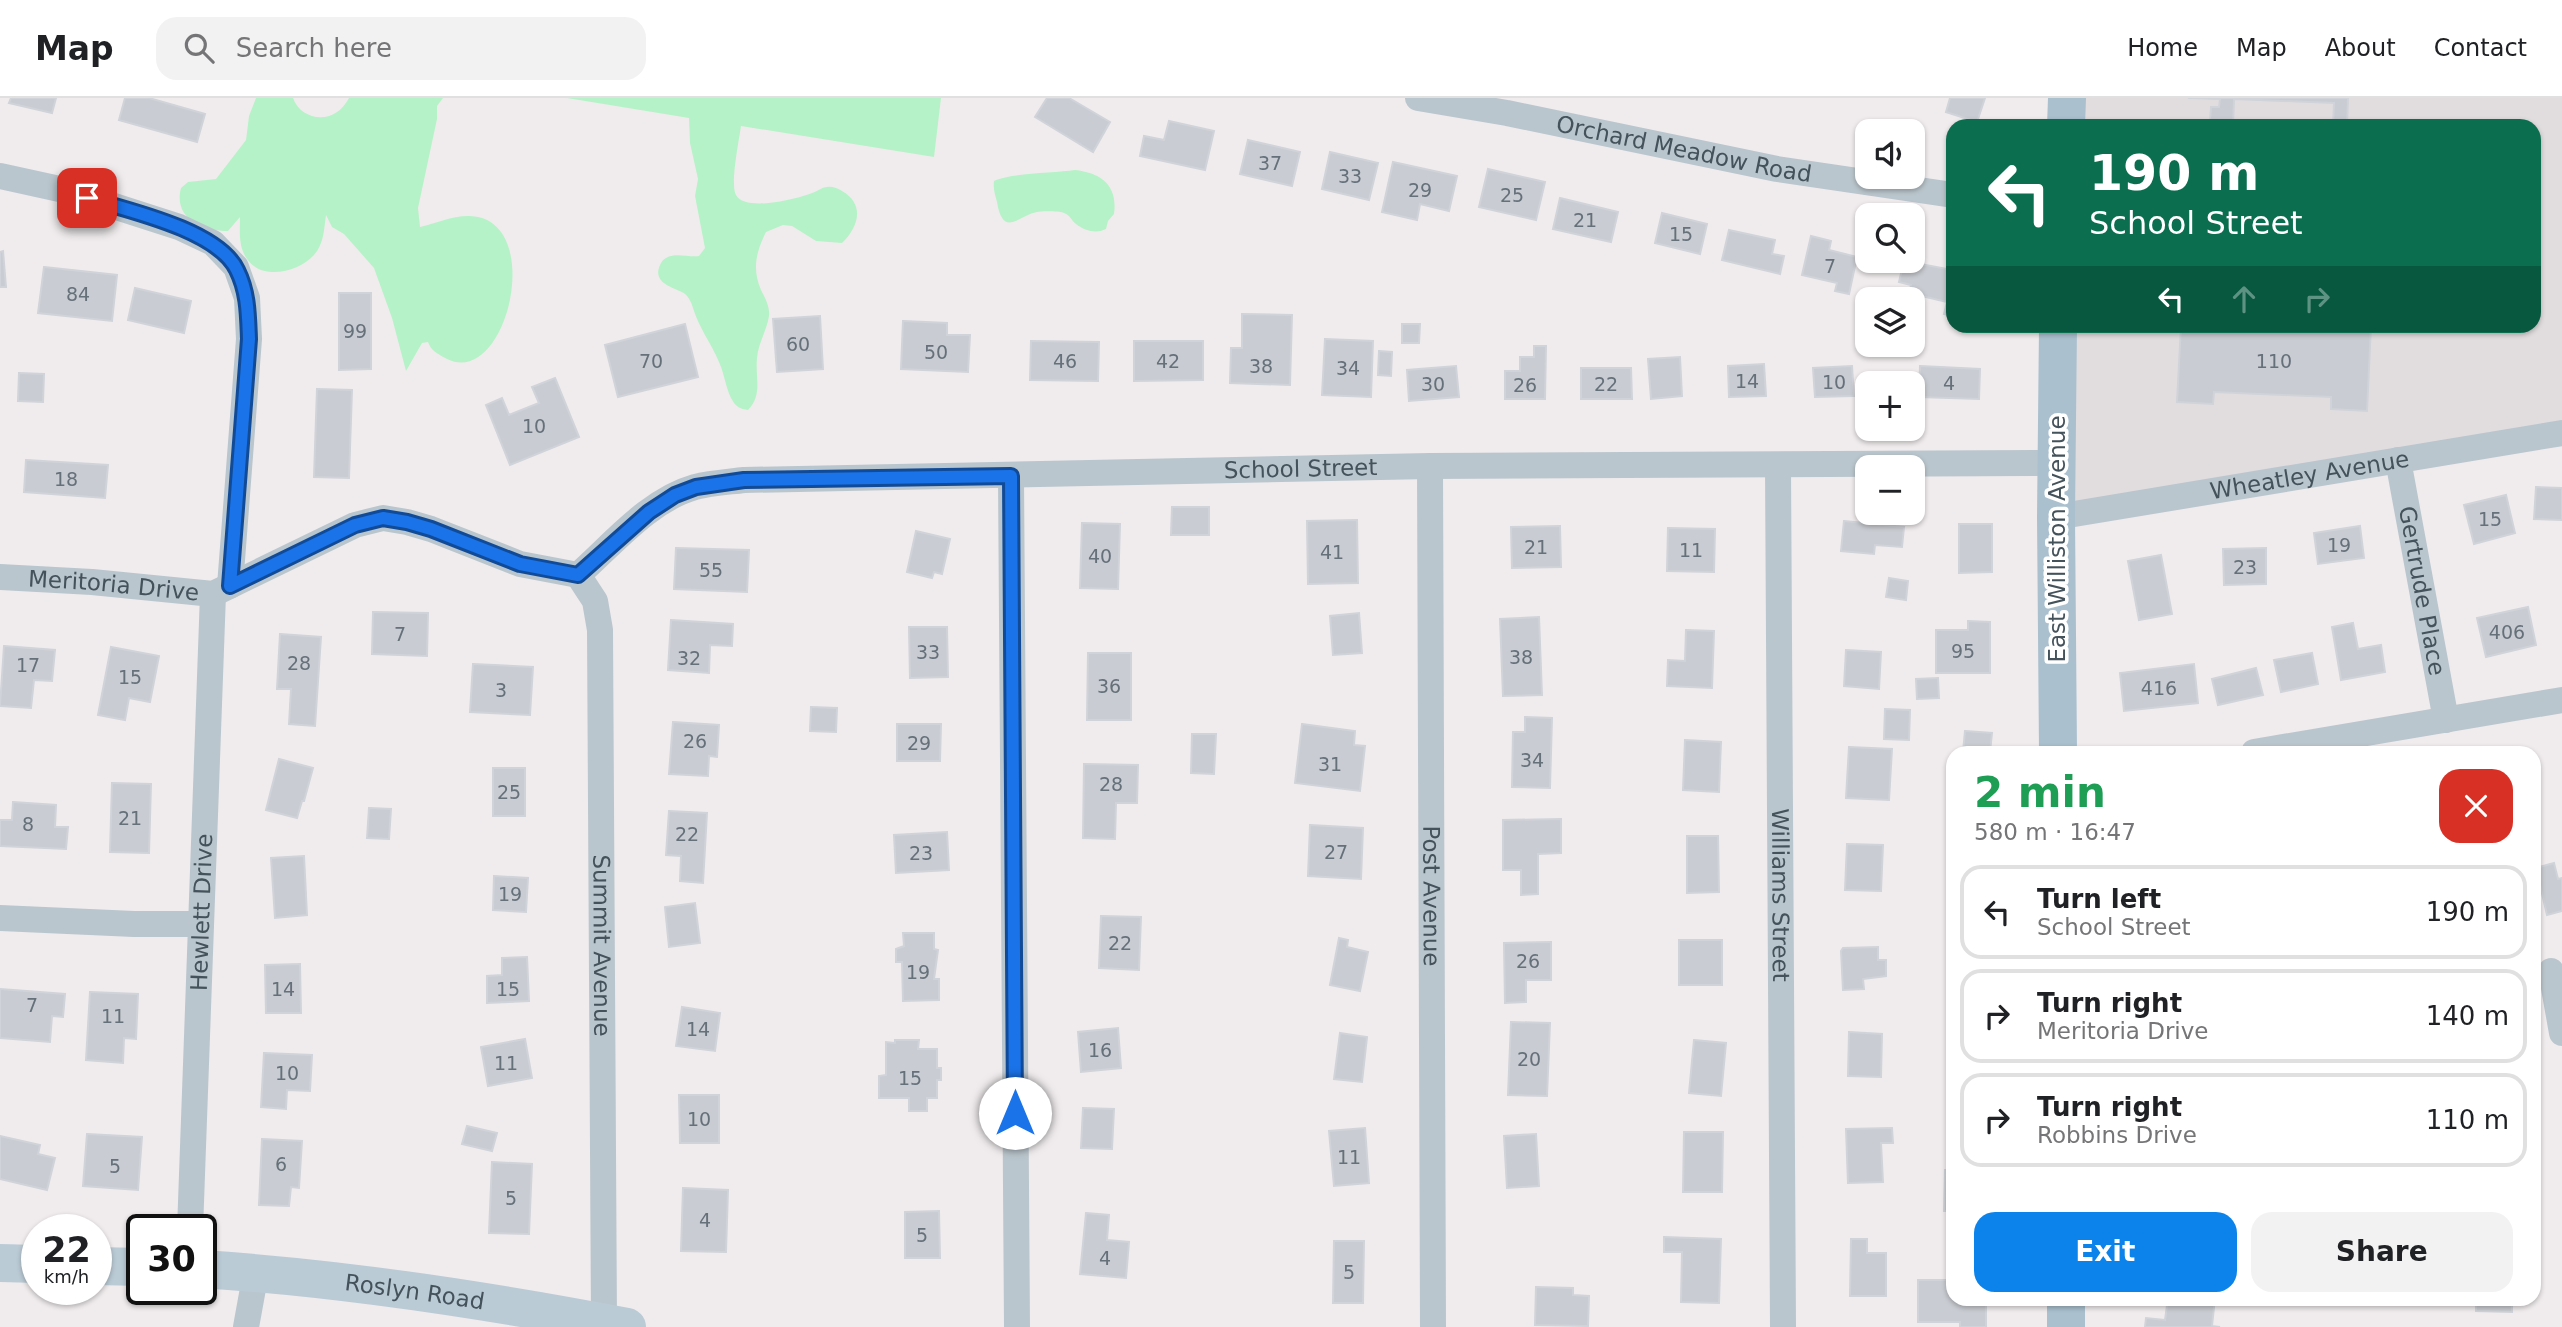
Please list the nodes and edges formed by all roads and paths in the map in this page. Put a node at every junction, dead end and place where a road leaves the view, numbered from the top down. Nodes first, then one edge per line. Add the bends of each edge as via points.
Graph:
1 (1418, 98) edge
2 (2067, 98) edge
3 (1509, 105) edge
4 (2066, 119) edge
5 (0, 176) edge
6 (1946, 194) edge
7 (2058, 333) edge
8 (2562, 433) edge
9 (2398, 460) junction
10 (2057, 463) junction
11 (1778, 465) junction
12 (1430, 466) junction
13 (1011, 476) junction
14 (2056, 517) junction
15 (578, 575) junction
16 (0, 578) edge
17 (221, 590) junction
18 (2562, 700) edge
19 (2446, 720) junction
20 (2058, 746) edge
21 (2290, 746) edge
22 (0, 918) edge
23 (201, 924) junction
24 (2549, 971) edge
25 (2562, 1032) edge
26 (191, 1214) edge
27 (0, 1263) edge
28 (21, 1264) edge
29 (217, 1270) edge
30 (256, 1272) junction
31 (2066, 1306) edge
32 (510, 1317) edge
33 (616, 1325) edge
34 (246, 1327) edge
35 (1017, 1327) edge
36 (1433, 1327) edge
37 (1783, 1327) edge
38 (2066, 1327) edge

1 - 3 street, Orchard Meadow Road
2 - 4 main road
3 - 6 street, Orchard Meadow Road via 1777,169
5 - 17 street, Hewlett Drive via 64,190 179,227 213,243 236,267 247,298 249,339
7 - 10 main road, East Williston Avenue
8 - 9 street, Wheatley Avenue
9 - 14 street, Wheatley Avenue
9 - 19 street, Gertrude Place
10 - 11 street, School Street
10 - 14 main road, East Williston Avenue
11 - 12 street, School Street
11 - 37 street, Williams Street
12 - 13 street, School Street
12 - 36 street, Post Avenue
13 - 15 street, School Street via 744,480 696,487 649,512
13 - 35 street
14 - 20 main road, East Williston Avenue
15 - 17 street, Meritoria Drive via 520,564 431,529 383,518 355,525
15 - 33 street, Summit Avenue via 595,601 600,629
16 - 17 street, Meritoria Drive
17 - 23 street, Hewlett Drive
18 - 19 street
19 - 21 street
22 - 23 street
23 - 26 street, Hewlett Drive
24 - 25 street
27 - 28 main road
29 - 30 main road, Roslyn Road
30 - 32 main road, Roslyn Road via 403,1289
30 - 34 street
31 - 38 main road
32 - 33 main road, Roslyn Road

